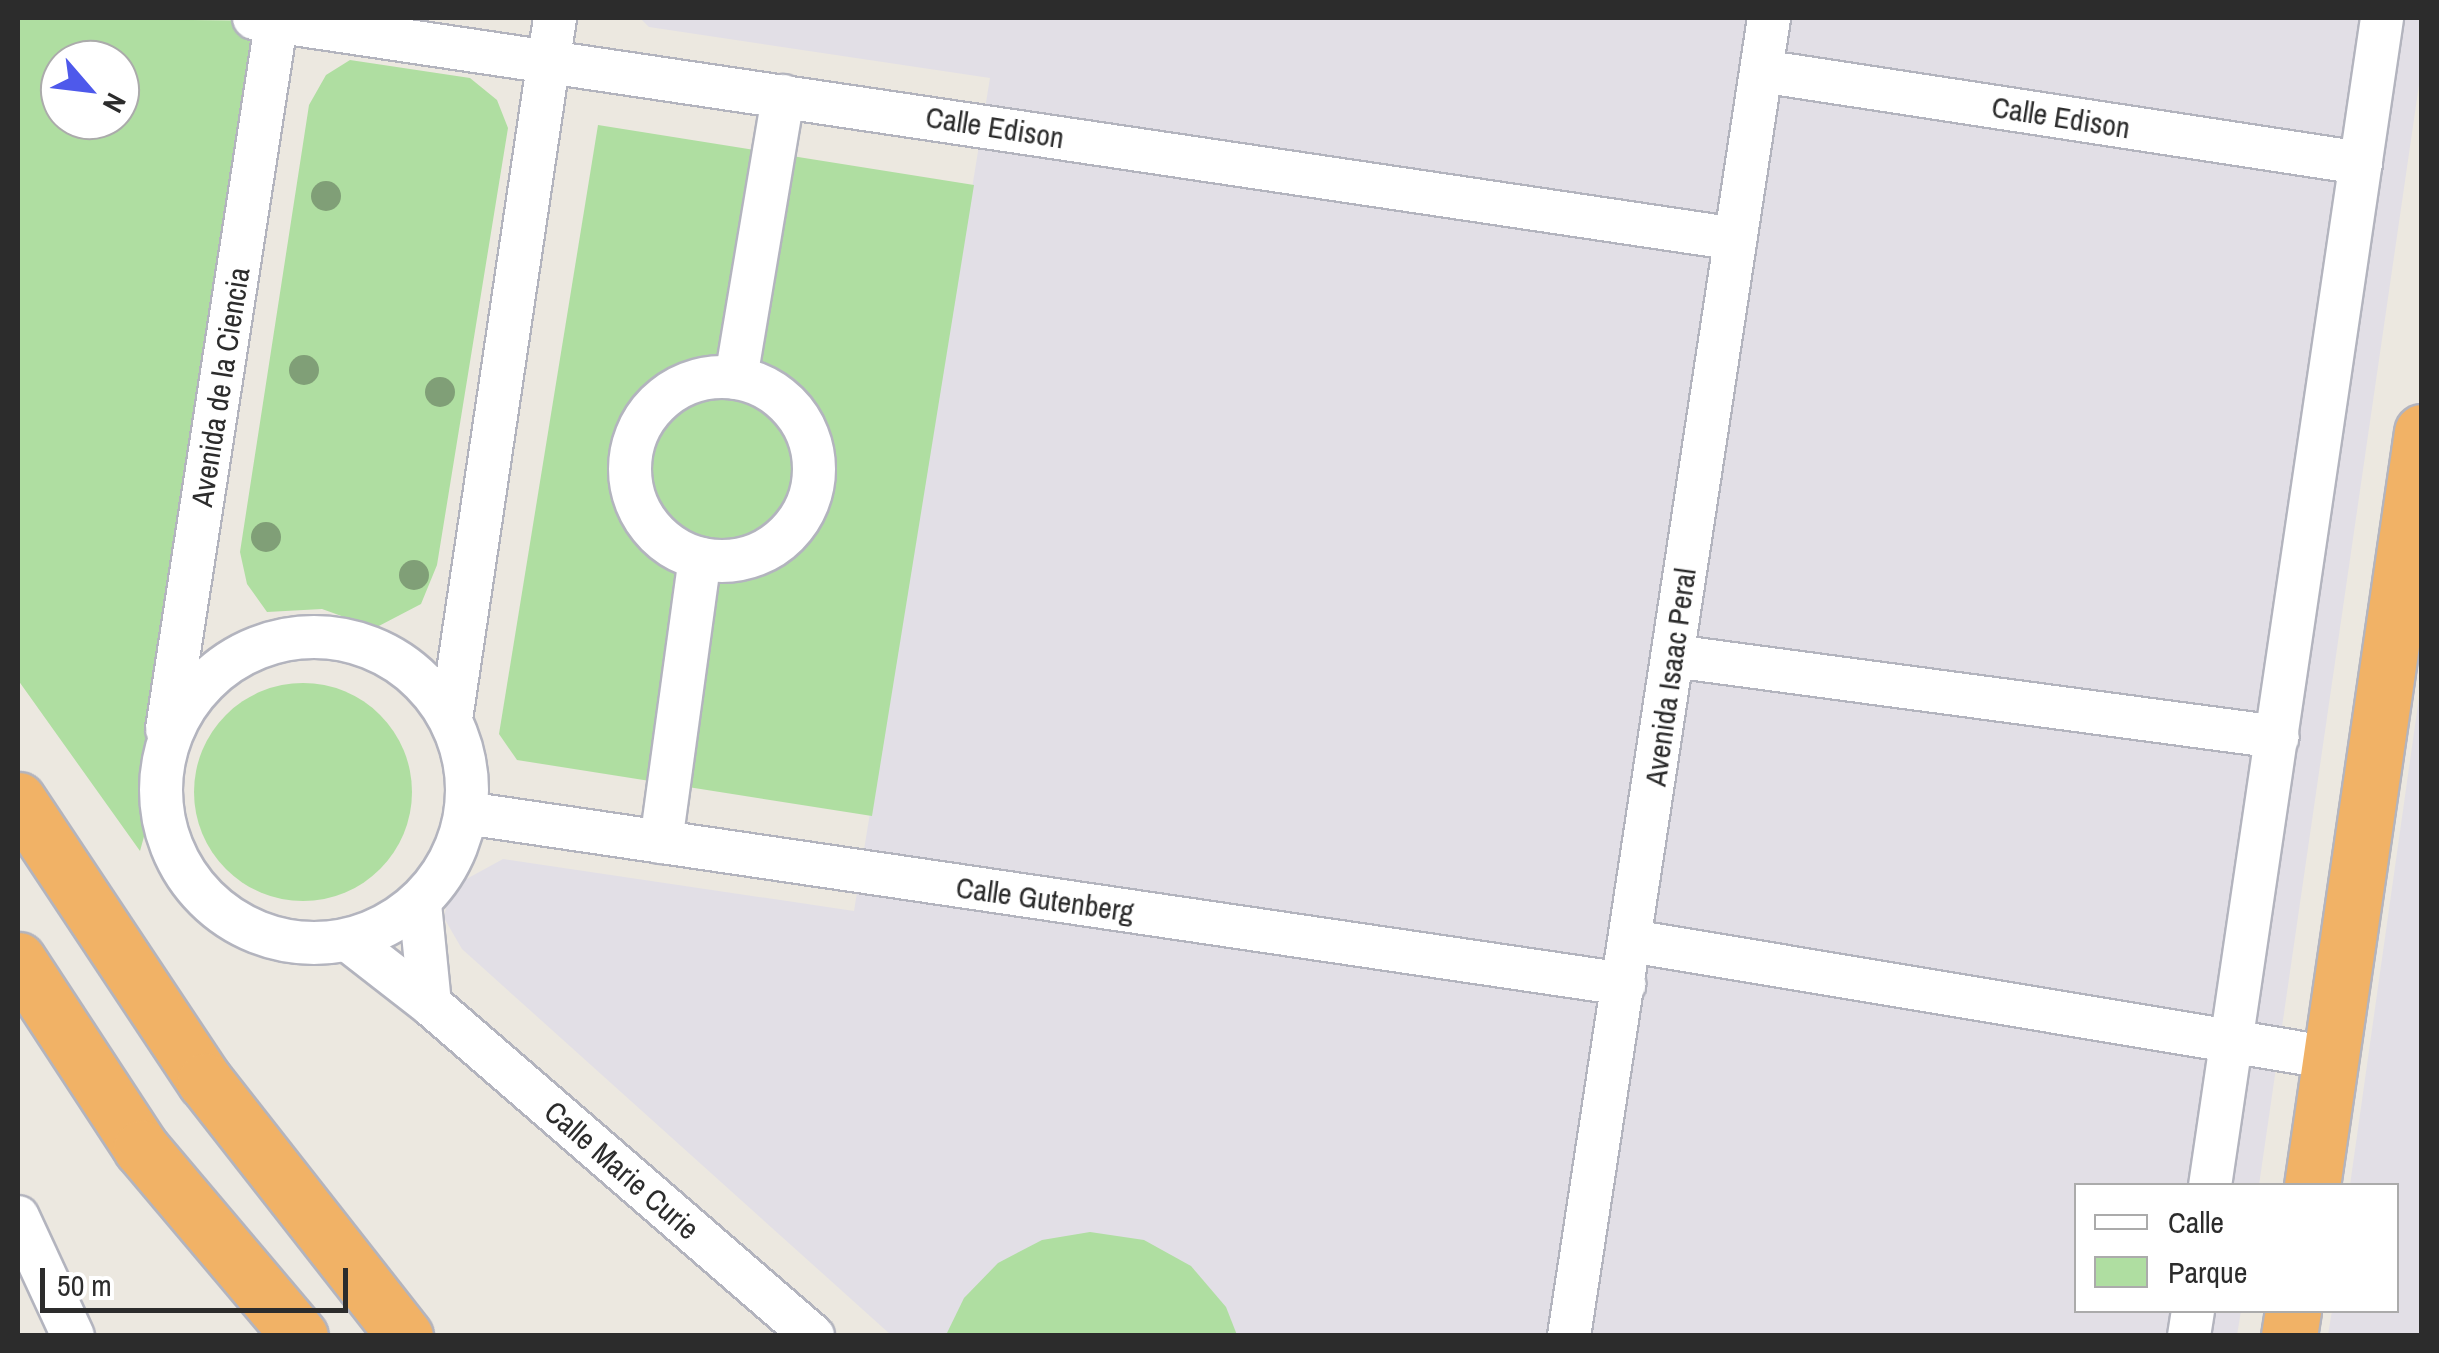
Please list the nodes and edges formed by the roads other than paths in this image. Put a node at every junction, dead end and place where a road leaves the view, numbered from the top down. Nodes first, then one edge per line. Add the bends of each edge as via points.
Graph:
1 (555, 18) edge
2 (1769, 18) edge
3 (2382, 18) edge
4 (269, 19) edge
5 (548, 61) junction
6 (1760, 71) junction
7 (783, 96) junction
8 (2361, 163) junction
9 (1736, 238) junction
10 (736, 378) junction
11 (2422, 432) edge
12 (700, 559) junction
13 (1673, 656) junction
14 (451, 719) junction
15 (2278, 737) junction
16 (163, 758) junction
17 (18, 760) edge
18 (18, 800) edge
19 (466, 813) junction
20 (661, 842) junction
21 (72, 885) junction
22 (420, 903) junction
23 (349, 941) junction
24 (1630, 941) junction
25 (18, 960) edge
26 (1624, 984) junction
27 (430, 1004) junction
28 (2231, 1043) junction
29 (2332, 1058) junction
30 (2210, 1183) edge
31 (2312, 1183) edge
32 (18, 1216) edge
33 (73, 1336) edge
34 (300, 1336) edge
35 (405, 1336) edge
36 (814, 1336) edge
37 (1568, 1336) edge

1 - 5 street
2 - 6 street, Avenida Isaac Peral
3 - 8 street
4 - 5 street, Calle Edison
4 - 16 street, Avenida de la Ciencia
5 - 7 street, Calle Edison
5 - 14 street
6 - 8 street, Calle Edison
6 - 9 street, Avenida Isaac Peral
7 - 9 street, Calle Edison
7 - 10 street
8 - 15 street
9 - 13 street, Avenida Isaac Peral
10 - 12 street via 695,380 667,395 633,445 630,474 651,528
10 - 12 street via 785,400 805,426 812,488 802,516 758,554
11 - 29 highway
12 - 20 street
13 - 15 street
13 - 24 street, Avenida Isaac Peral
14 - 16 street via 424,681 385,653 341,638 294,637 249,650 210,677 180,714
14 - 19 street via 466,765
15 - 28 street
16 - 23 street via 163,824 181,869 212,906 253,932 284,940
17 - 21 highway
18 - 21 highway
19 - 20 street, Calle Gutenberg
19 - 22 street via 450,862
20 - 26 street, Calle Gutenberg
21 - 35 highway via 204,1081
22 - 23 street
22 - 27 street
23 - 27 street, Calle Marie Curie
24 - 26 street, Avenida Isaac Peral
24 - 28 street
25 - 34 highway via 141,1148
26 - 37 street, Avenida Isaac Peral
27 - 36 street, Calle Marie Curie
28 - 29 street
28 - 30 street
29 - 31 highway
32 - 33 street

